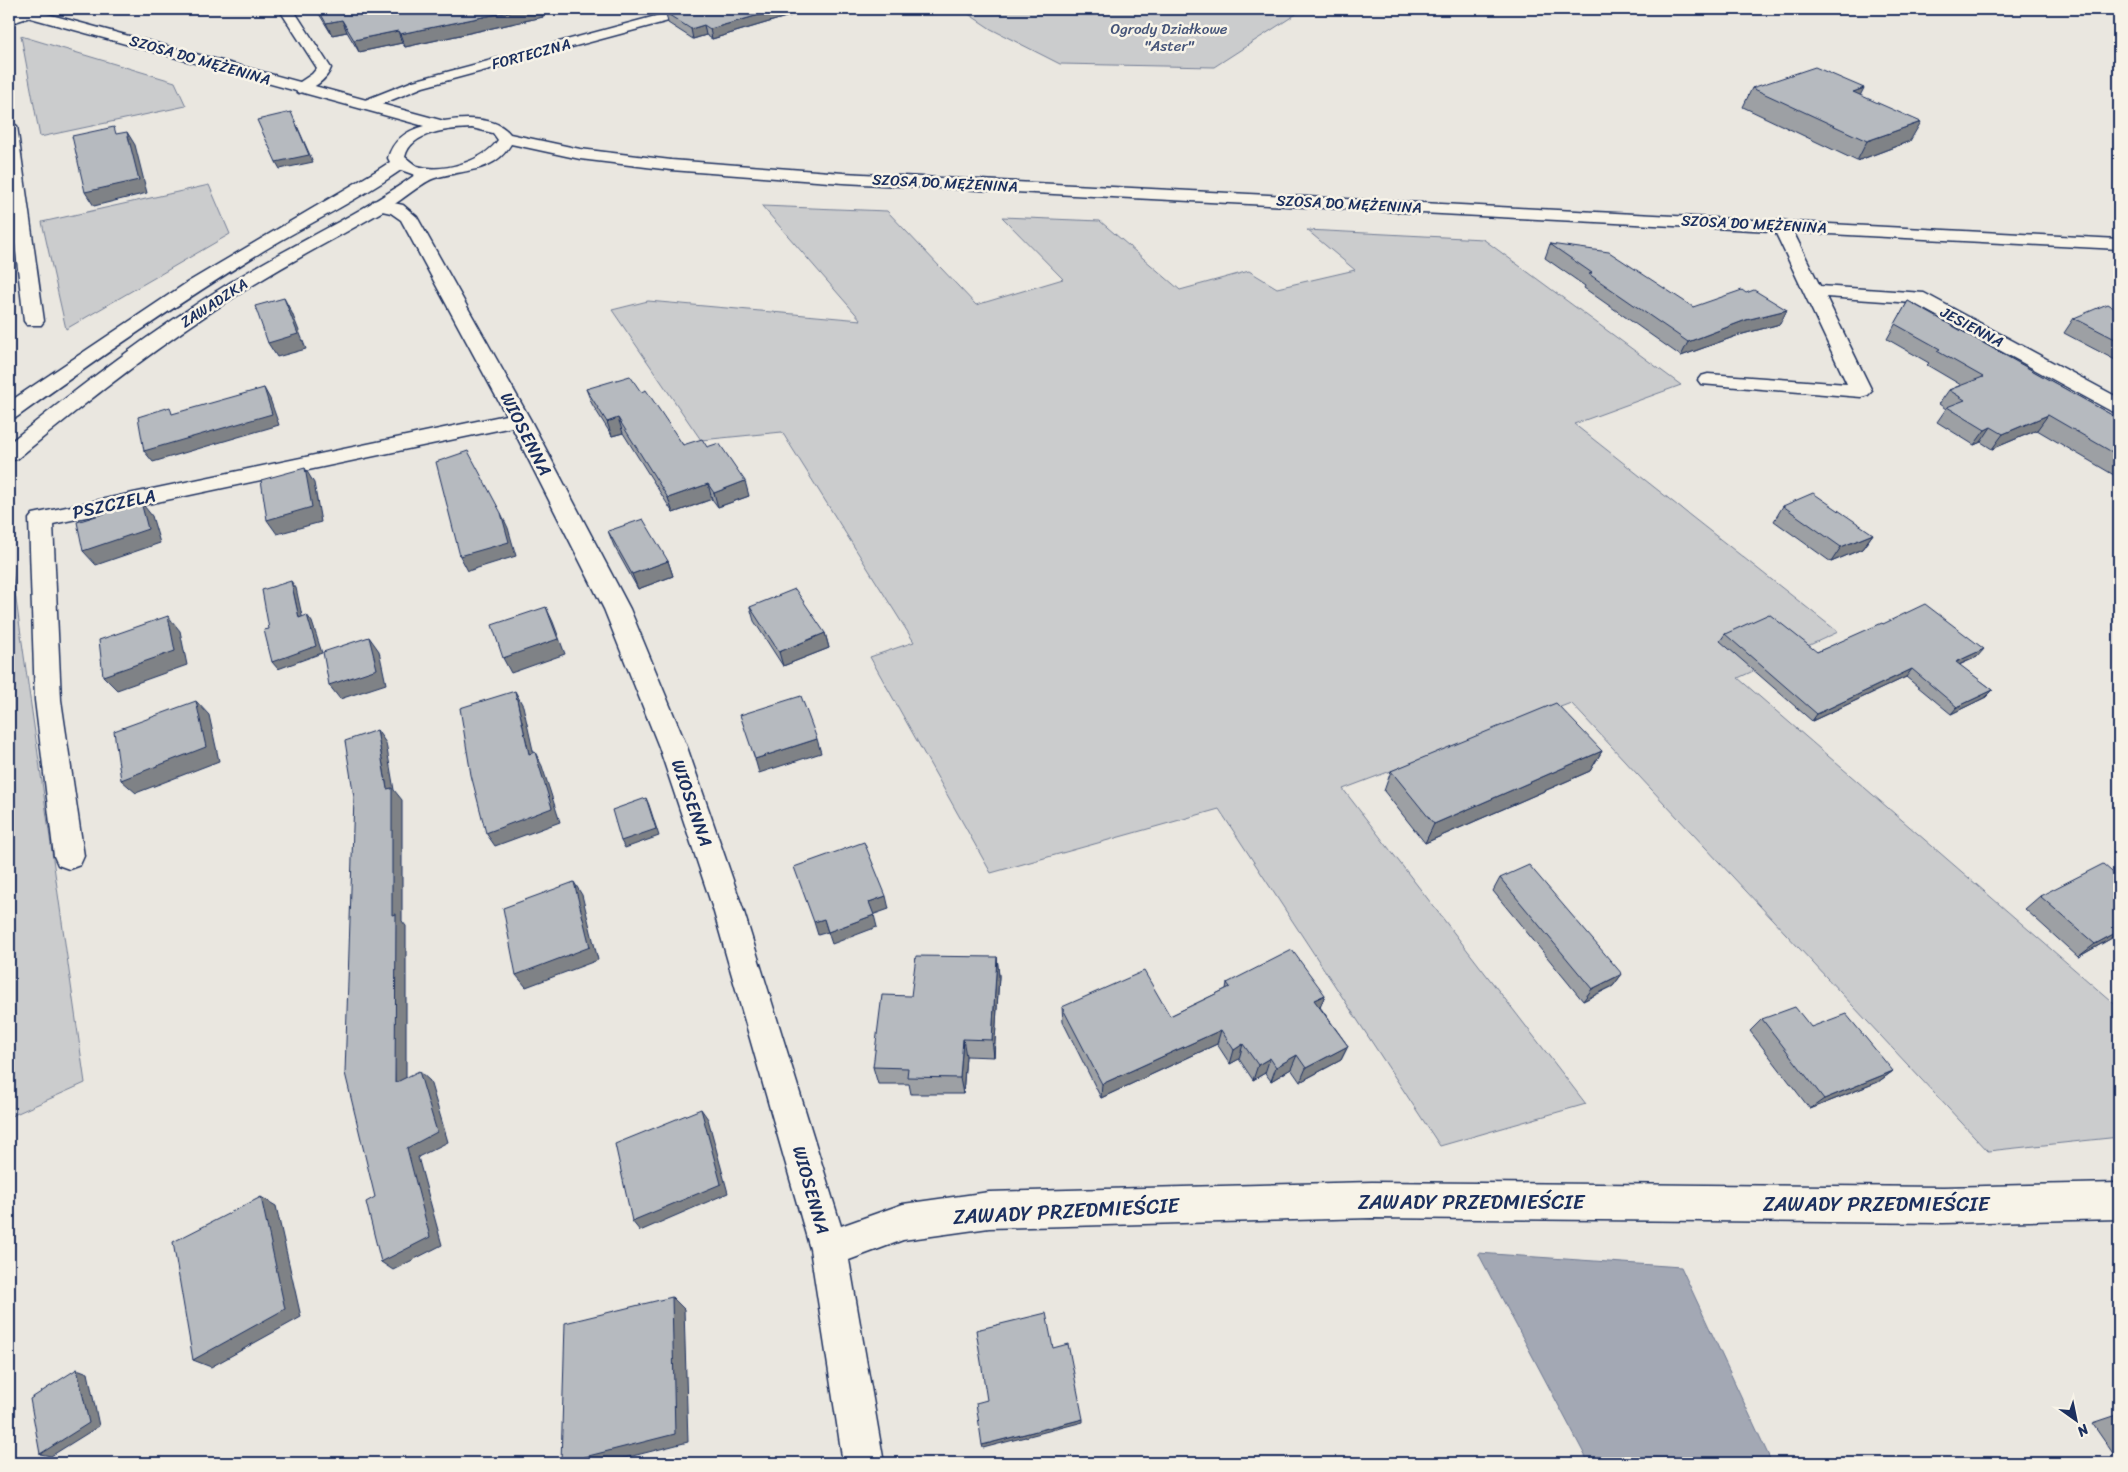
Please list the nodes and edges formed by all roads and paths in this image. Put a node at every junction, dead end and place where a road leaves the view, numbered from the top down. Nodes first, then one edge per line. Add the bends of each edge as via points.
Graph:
1 (286, 9) edge
2 (697, 9) edge
3 (21, 11) edge
4 (9, 20) edge
5 (299, 88) junction
6 (366, 105) junction
7 (386, 112) junction
8 (9, 126) edge
9 (442, 126) junction
10 (506, 138) junction
11 (407, 140) junction
12 (580, 154) junction
13 (491, 158) junction
14 (399, 163) junction
15 (432, 172) junction
16 (379, 205) junction
17 (1782, 225) junction
18 (2119, 244) edge
19 (1813, 291) junction
20 (167, 303) junction
21 (198, 313) junction
22 (34, 321) dead end
23 (1708, 380) dead end
24 (2119, 406) edge
25 (9, 412) edge
26 (519, 419) junction
27 (9, 454) edge
28 (69, 856) dead end
29 (2119, 1201) edge
30 (829, 1249) junction
31 (863, 1463) edge

1 - 5 street via 324,68 317,78
2 - 6 street, FORTECZNA via 418,84
3 - 4 street
3 - 5 street, SZOSA DO MĘŻENINA
5 - 6 street, SZOSA DO MĘŻENINA
6 - 7 street, SZOSA DO MĘŻENINA
7 - 9 street, SZOSA DO MĘŻENINA
7 - 11 street
8 - 22 street
9 - 10 street via 486,125 504,132
9 - 11 street
10 - 12 street, SZOSA DO MĘŻENINA
10 - 13 street via 506,145
11 - 14 street via 396,152
12 - 13 street, SZOSA DO MĘŻENINA
12 - 17 street, SZOSA DO MĘŻENINA via 671,165 843,178
13 - 15 street via 453,171
14 - 15 street
14 - 20 street, ZAWADZKA via 375,181 260,245
15 - 16 street, ZAWADZKA
16 - 21 street, ZAWADZKA via 270,267
16 - 26 street, WIOSENNA via 397,209 408,217
17 - 18 street, SZOSA DO MĘŻENINA
17 - 19 street
19 - 23 street via 1861,391
19 - 24 street, JESIENNA via 1917,298
20 - 21 street
20 - 25 street, ZAWADZKA
21 - 27 street, ZAWADZKA via 80,395
26 - 28 street, PSZCZELA via 41,519 48,700
26 - 30 street, WIOSENNA via 617,609 673,747 728,909
29 - 30 street, ZAWADY PRZEDMIEŚCIE via 1943,1205 1372,1200 989,1210 903,1222
30 - 31 street, WIOSENNA

